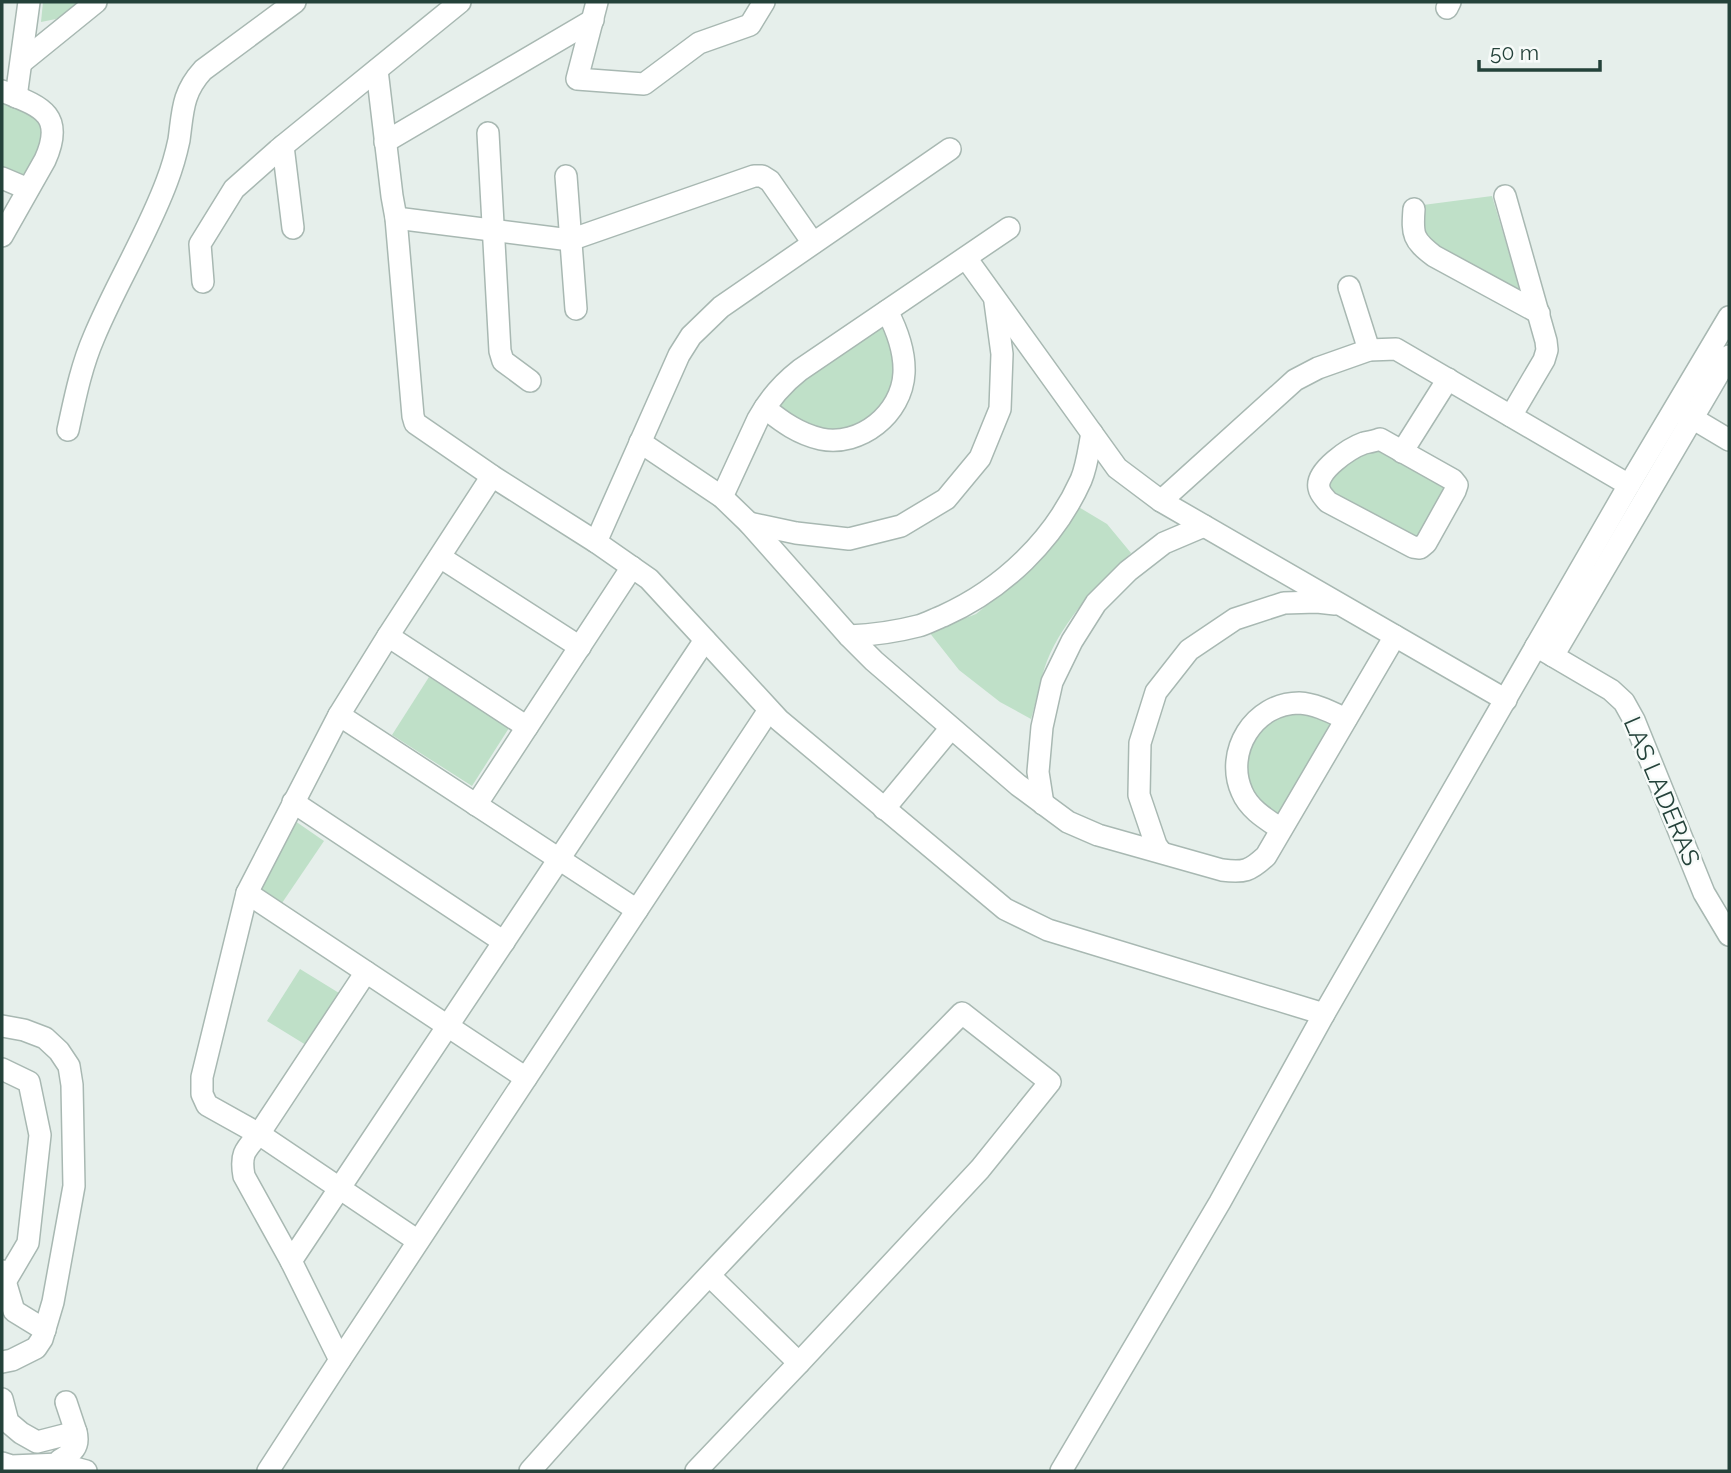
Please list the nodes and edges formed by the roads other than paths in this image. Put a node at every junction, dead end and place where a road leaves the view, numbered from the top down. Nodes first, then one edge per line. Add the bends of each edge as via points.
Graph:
1 (29, 2) edge
2 (96, 2) edge
3 (460, 2) edge
4 (764, 2) edge
5 (288, 5) edge
6 (595, 11) edge
7 (22, 62) junction
8 (377, 71) junction
9 (9, 94) edge
10 (488, 133) dead end
11 (385, 142) junction
12 (283, 146) junction
13 (950, 149) dead end
14 (566, 176) dead end
15 (2, 178) edge
16 (28, 190) junction
17 (1504, 197) dead end
18 (1414, 209) dead end
19 (396, 218) junction
20 (293, 228) dead end
21 (1009, 228) dead end
22 (492, 231) junction
23 (2, 236) edge
24 (570, 240) junction
25 (813, 243) junction
26 (966, 258) junction
27 (203, 282) dead end
28 (1349, 287) dead end
29 (994, 298) junction
30 (576, 309) dead end
31 (887, 312) junction
32 (1539, 313) junction
33 (1729, 317) edge
34 (1369, 350) junction
35 (1729, 356) edge
36 (1448, 379) junction
37 (530, 381) dead end
38 (765, 408) junction
39 (1683, 413) junction
40 (1511, 416) junction
41 (68, 430) dead end
42 (1092, 433) junction
43 (1729, 440) edge
44 (640, 442) junction
45 (1402, 452) junction
46 (492, 477) junction
47 (1629, 485) junction
48 (722, 497) junction
49 (1161, 501) junction
50 (749, 523) junction
51 (1204, 526) junction
52 (596, 542) junction
53 (440, 557) junction
54 (632, 567) junction
55 (1340, 605) junction
56 (388, 636) junction
57 (849, 636) junction
58 (1395, 636) junction
59 (705, 640) junction
60 (580, 647) junction
61 (1544, 651) junction
62 (1506, 700) junction
63 (769, 710) junction
64 (339, 715) junction
65 (1346, 719) junction
66 (527, 727) junction
67 (951, 728) junction
68 (293, 802) junction
69 (1043, 804) junction
70 (476, 805) junction
71 (884, 809) junction
72 (1281, 829) junction
73 (1161, 852) junction
74 (559, 859) junction
75 (247, 893) junction
76 (637, 910) junction
77 (1729, 935) edge
78 (503, 942) junction
79 (366, 972) junction
80 (1324, 1014) junction
81 (2, 1026) edge
82 (448, 1026) junction
83 (2, 1069) edge
84 (526, 1078) junction
85 (260, 1134) junction
86 (340, 1188) junction
87 (418, 1241) junction
88 (291, 1261) junction
89 (3, 1276) edge
90 (710, 1276) junction
91 (45, 1330) junction
92 (340, 1360) junction
93 (2, 1362) edge
94 (799, 1363) junction
95 (2, 1399) edge
96 (66, 1402) dead end
97 (76, 1432) junction
98 (2, 1463) edge
99 (60, 1464) junction
100 (86, 1471) edge
101 (268, 1471) edge
102 (530, 1471) edge
103 (696, 1471) edge
104 (1061, 1471) edge

1 - 7 street
2 - 7 street
3 - 8 street
4 - 6 street via 750,25 699,43 643,84 577,79
5 - 41 street via 202,70 186,94 174,162 93,338
6 - 11 street
7 - 9 street
8 - 11 street
8 - 12 street
9 - 16 street via 44,111 52,128 51,147
10 - 22 street
11 - 19 street
12 - 20 street
12 - 27 street via 234,189 201,244
13 - 25 street
14 - 24 street
15 - 16 street
16 - 23 street
17 - 32 street
18 - 32 street via 1412,228 1419,245
19 - 22 street
19 - 46 street via 415,423
21 - 26 street
22 - 24 street
22 - 37 street via 500,352 503,361
24 - 25 street via 762,176
24 - 30 street
25 - 44 street via 721,307 691,335
26 - 29 street
26 - 31 street
28 - 34 street
29 - 42 street
29 - 50 street via 1002,354 1000,409 980,458 946,499 901,526 849,538
31 - 38 street via 786,381
31 - 38 street via 897,329 904,374 899,397 868,431 846,439 823,440 801,433
32 - 40 street via 1547,350
33 - 39 street
34 - 36 street via 1396,349
34 - 49 street via 1295,380
35 - 39 street
36 - 40 street
36 - 45 street
38 - 48 street
39 - 43 street
39 - 47 street
39 - 61 street
40 - 47 street
42 - 49 street via 1117,468
42 - 57 street via 1082,477 1062,516 1033,553 1000,582 961,608 920,626
44 - 48 street
44 - 52 street
45 - 45 street via 1457,485 1420,548 1328,502 1318,485 1321,474 1362,444 1381,439
46 - 52 street
46 - 53 street
47 - 61 street
48 - 50 street
49 - 51 street
50 - 57 street
51 - 55 street
51 - 69 street via 1164,543 1128,571 1096,603 1072,641 1052,682 1042,727 1038,772
52 - 54 street
53 - 56 street
53 - 60 street
54 - 59 street via 649,579
54 - 60 street
55 - 58 street
55 - 73 street via 1284,603 1235,619 1189,650 1156,692 1140,743 1139,795
56 - 64 street
56 - 66 street
57 - 67 street
58 - 62 street
58 - 65 street
59 - 63 street
59 - 74 street
60 - 66 street
61 - 62 street
61 - 77 street, LAS LADERAS via 1625,702 1704,893
62 - 80 street
63 - 71 street
63 - 76 street
64 - 68 street
64 - 70 street
65 - 72 street
65 - 72 street via 1299,703 1260,716 1246,732 1236,773 1242,793 1254,810
66 - 70 street
67 - 69 street
67 - 71 street
68 - 75 street
68 - 78 street
69 - 73 street via 1098,835
70 - 74 street
71 - 80 street via 1005,909 1048,930
72 - 73 street via 1266,856 1239,872
74 - 76 street
74 - 78 street
75 - 79 street
75 - 85 street via 202,1077 202,1094 207,1105
76 - 84 street
78 - 82 street
79 - 82 street
79 - 85 street
80 - 104 street via 1220,1202
81 - 91 street via 45,1038 69,1066 72,1084 74,1186
82 - 84 street
82 - 86 street
83 - 89 street via 29,1082 40,1135 28,1243
84 - 87 street
85 - 86 street
85 - 88 street via 245,1149 244,1176
86 - 87 street
86 - 88 street
87 - 92 street
88 - 92 street
89 - 91 street via 14,1311
90 - 94 street
90 - 94 street via 962,1013 1050,1082 980,1169
90 - 102 street
91 - 93 street via 36,1348
92 - 101 street
94 - 103 street
95 - 97 street via 8,1422 37,1442
96 - 97 street
97 - 99 street via 76,1447
98 - 99 street
99 - 100 street

